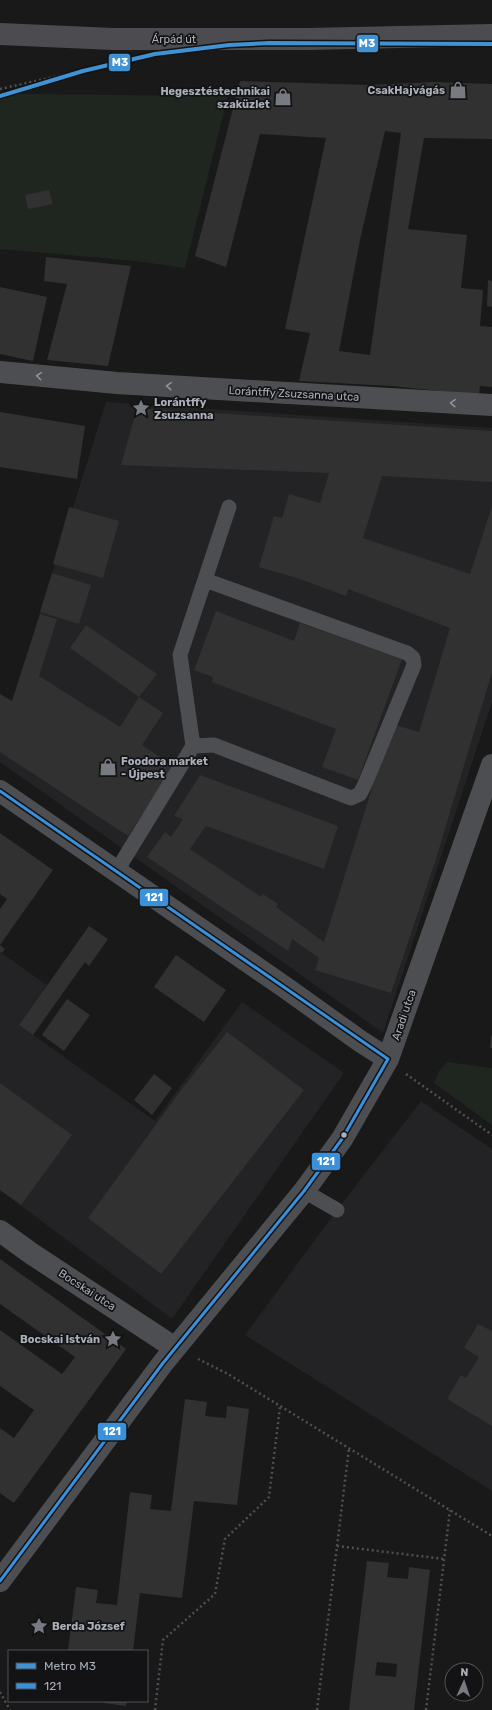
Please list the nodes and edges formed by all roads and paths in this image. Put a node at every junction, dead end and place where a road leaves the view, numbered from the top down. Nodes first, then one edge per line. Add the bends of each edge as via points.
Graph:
1 (0, 34) edge
2 (492, 36) edge
3 (67, 74) dead end
4 (0, 88) edge
5 (0, 372) edge
6 (492, 405) edge
7 (228, 507) dead end
8 (205, 580) junction
9 (193, 746) junction
10 (492, 765) edge
11 (0, 791) edge
12 (116, 872) junction
13 (388, 1059) junction
14 (492, 1135) edge
15 (304, 1191) junction
16 (337, 1210) dead end
17 (0, 1231) edge
18 (175, 1348) junction
19 (280, 1406) junction
20 (349, 1448) junction
21 (450, 1510) junction
22 (492, 1536) edge
23 (336, 1546) junction
24 (444, 1559) junction
25 (0, 1581) edge
26 (0, 1692) edge
27 (10, 1710) edge
28 (156, 1710) edge
29 (317, 1710) edge
30 (426, 1710) edge

1 - 2 main road, Árpád út via 113,40
3 - 4 path
6 -> 5 street, Lorántffy Zsuzsanna utca via 117,383
7 - 8 lane
8 - 9 lane via 180,655
8 - 9 lane via 407,653 413,658 414,665 365,784 360,794 351,798 214,745
9 - 12 lane
10 - 13 street, Aradi utca
11 - 12 street
12 - 13 street
13 - 14 path
13 - 15 street, Aradi utca via 342,1139
15 - 16 lane
15 - 18 street, Aradi utca
17 - 18 street, Bocskai utca
18 - 19 path via 228,1374
18 - 25 street, Aradi utca
19 - 20 path
19 - 28 path via 270,1497 224,1539 215,1594 163,1640
20 - 21 path
20 - 23 path
21 - 22 path
21 - 24 path
23 - 24 path
23 - 29 path
24 - 30 path
26 - 27 path

